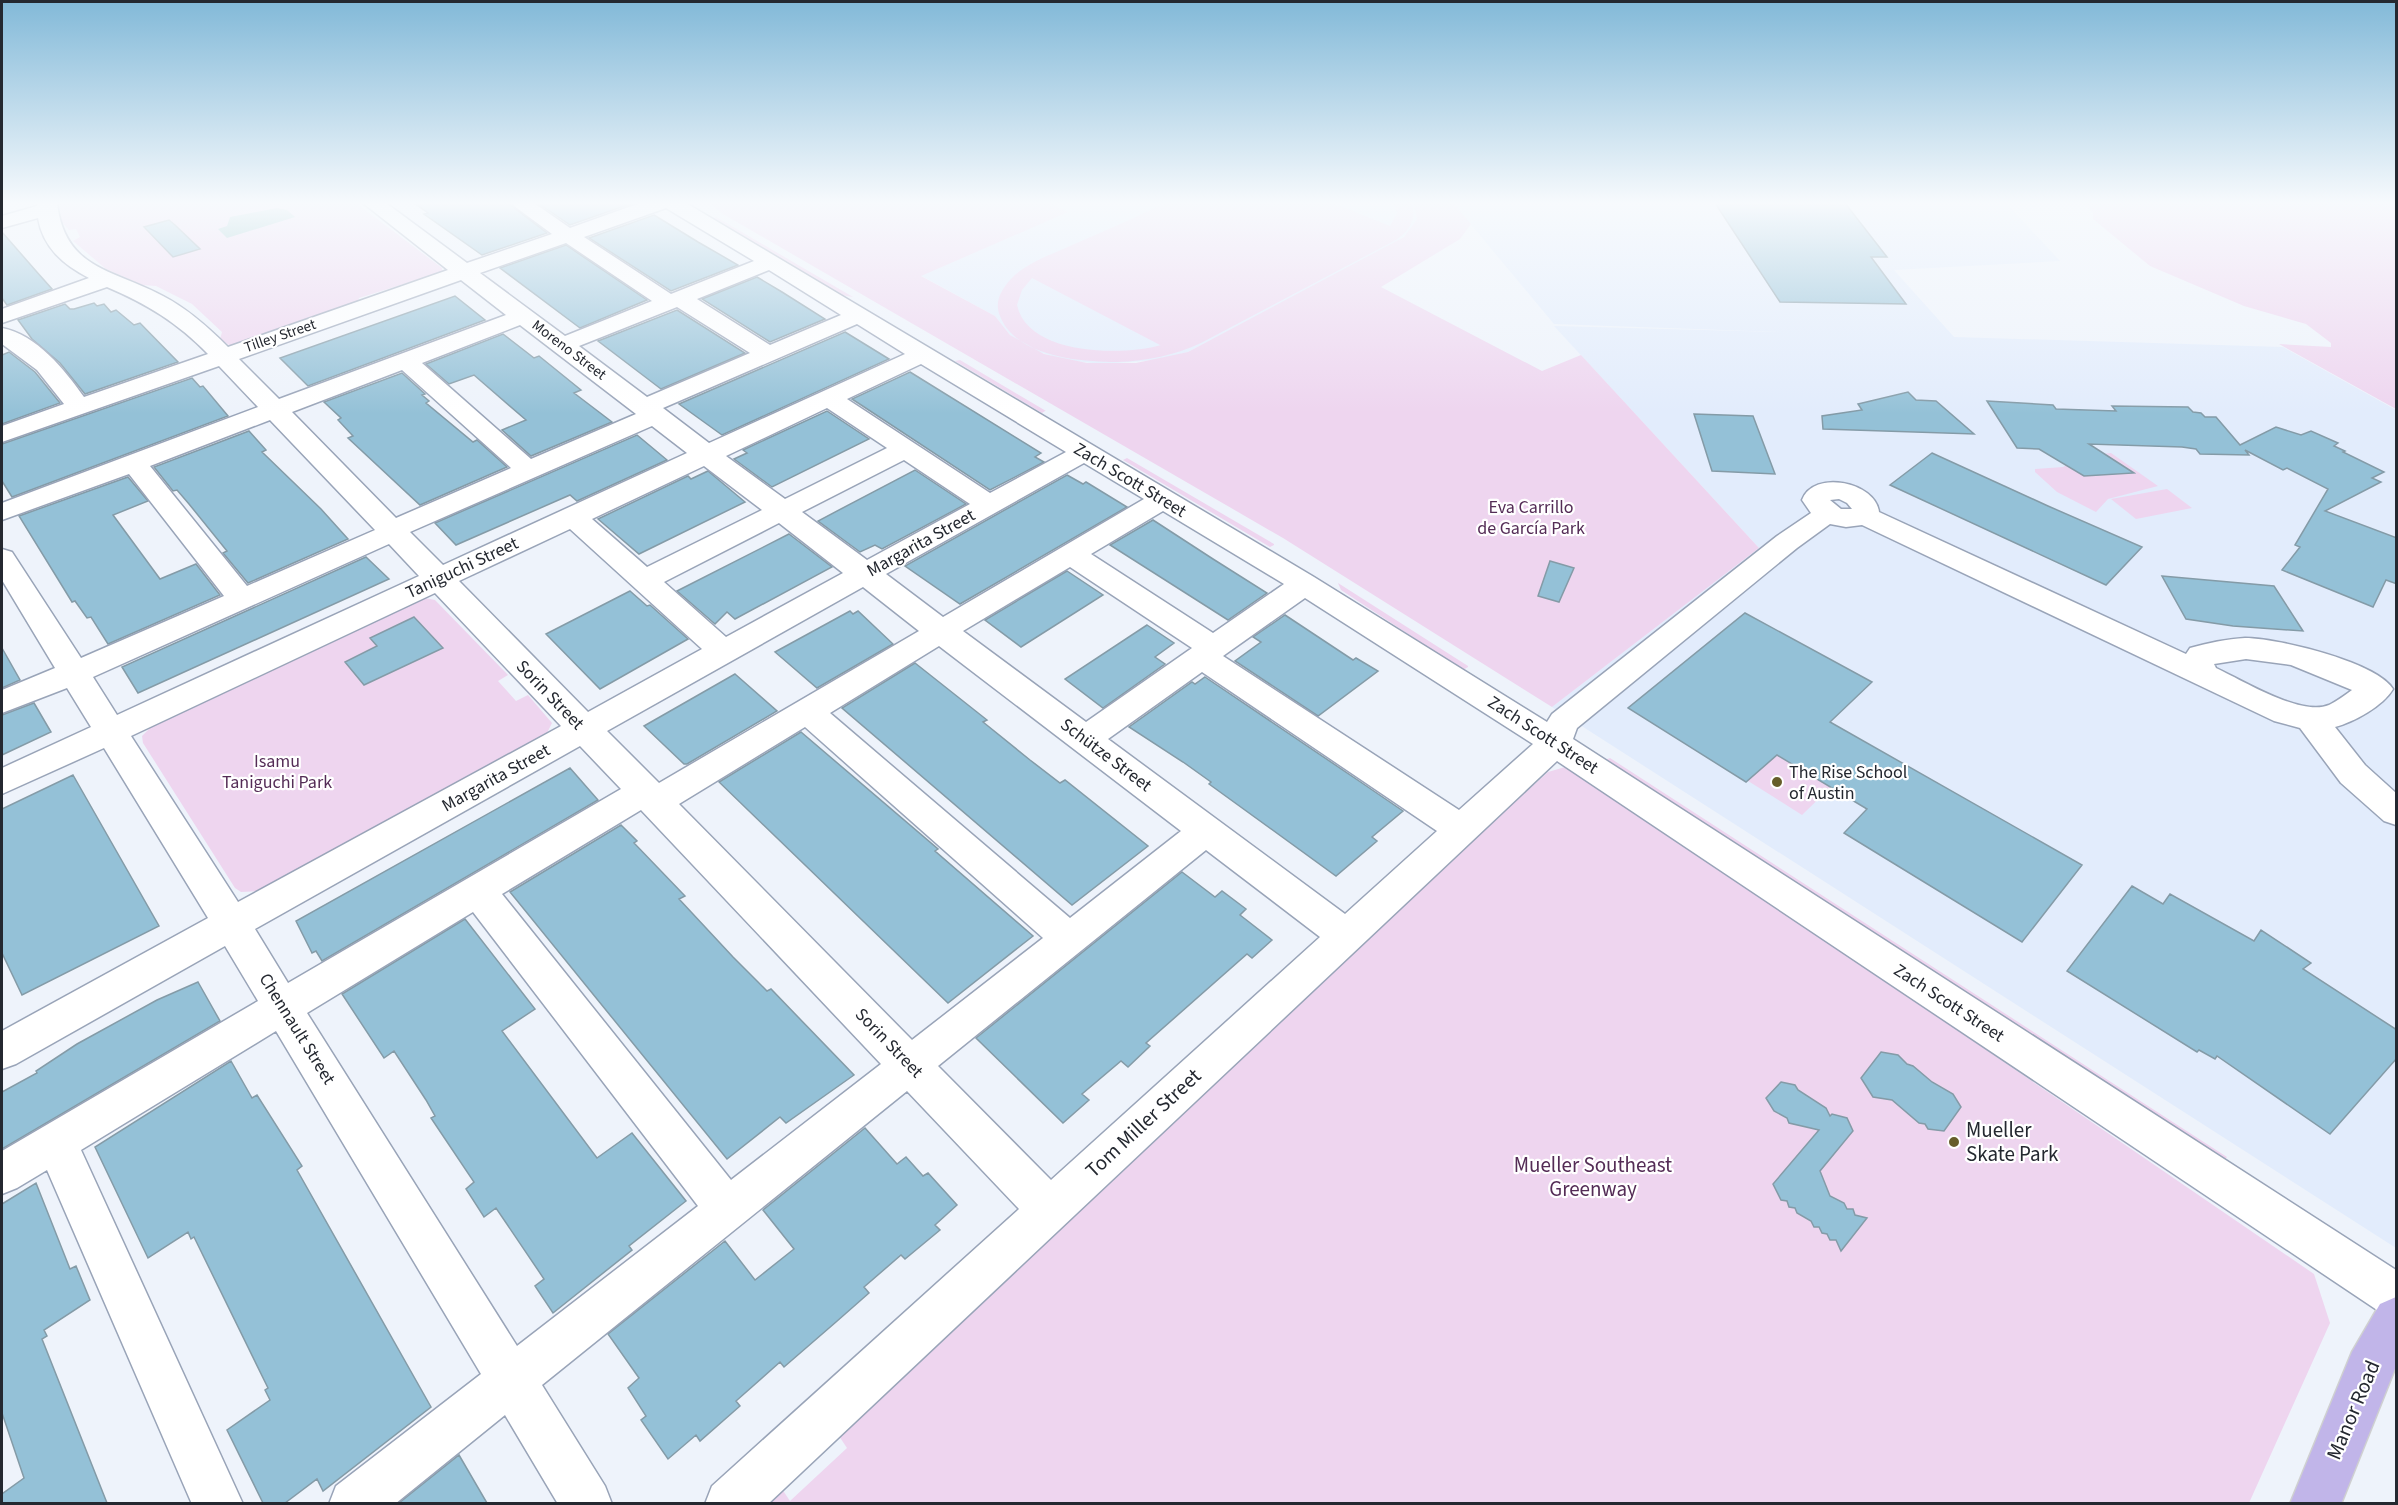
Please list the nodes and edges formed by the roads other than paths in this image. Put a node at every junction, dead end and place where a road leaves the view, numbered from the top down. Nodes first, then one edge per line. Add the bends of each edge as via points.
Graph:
1 (97, 273) edge
2 (460, 273) edge
3 (466, 273) edge
4 (629, 273) edge
5 (742, 273) edge
6 (790, 273) edge
7 (108, 279) junction
8 (674, 300) junction
9 (859, 315) junction
10 (2, 316) edge
11 (524, 316) junction
12 (2, 335) edge
13 (562, 345) junction
14 (768, 354) junction
15 (923, 354) junction
16 (222, 357) junction
17 (406, 361) junction
18 (829, 398) junction
19 (79, 407) junction
20 (274, 410) junction
21 (650, 411) junction
22 (2, 434) edge
23 (905, 449) junction
24 (1084, 452) junction
25 (707, 455) junction
26 (134, 463) junction
27 (528, 471) junction
28 (1163, 499) junction
29 (990, 505) junction
30 (781, 511) junction
31 (2, 512) edge
32 (573, 517) junction
33 (392, 531) junction
34 (1071, 554) junction
35 (2, 558) edge
36 (866, 574) junction
37 (439, 579) junction
38 (645, 579) junction
39 (1304, 584) junction
40 (242, 599) junction
41 (943, 632) junction
42 (723, 651) junction
43 (1208, 652) junction
44 (73, 672) junction
45 (2203, 675) junction
46 (2, 702) edge
47 (807, 711) junction
48 (2311, 718) junction
49 (584, 729) junction
50 (110, 731) junction
51 (1085, 739) junction
52 (1556, 742) junction
53 (2, 782) edge
54 (650, 797) junction
55 (2397, 812) edge
56 (1461, 829) junction
57 (1206, 831) junction
58 (478, 891) junction
59 (232, 924) junction
60 (1346, 936) junction
61 (1070, 940) junction
62 (282, 1006) junction
63 (5, 1039) edge
64 (909, 1064) junction
65 (56, 1142) junction
66 (2, 1174) edge
67 (727, 1209) junction
68 (1050, 1210) junction
69 (2397, 1296) edge
70 (2397, 1320) edge
71 (512, 1380) junction
72 (218, 1503) edge
73 (354, 1503) edge
74 (587, 1503) edge
75 (730, 1503) edge
76 (2315, 1503) edge

1 - 7 street, Sorin Street
2 - 16 street, Tilley Street
3 - 11 street, Moreno Street
4 - 8 street
5 - 8 street
6 - 9 street, Zach Scott Street
7 - 10 street
7 - 16 street, Sorin Street via 174,310
8 - 13 street
8 - 14 street
9 - 14 street
9 - 15 street, Zach Scott Street
11 - 13 street, Moreno Street
11 - 17 street
12 - 19 street via 46,362
13 - 21 street, Moreno Street
14 - 21 street
15 - 18 street, Taniguchi Street
15 - 24 street, Zach Scott Street
16 - 19 street, Tilley Street
16 - 20 street, Sorin Street
17 - 20 street
17 - 27 street
18 - 23 street
18 - 25 street, Taniguchi Street
19 - 22 street, Tilley Street
20 - 26 street
20 - 33 street, Sorin Street
21 - 25 street, Moreno Street
21 - 27 street
23 - 29 street
23 - 30 street
24 - 28 street, Zach Scott Street
24 - 29 street, Margarita Street
25 - 30 street, Moreno Street
25 - 32 street, Taniguchi Street
26 - 31 street
26 - 40 street
27 - 33 street
28 - 34 street
28 - 39 street, Zach Scott Street
29 - 36 street, Margarita Street
30 - 36 street, Schütze Street
30 - 38 street
32 - 37 street, Taniguchi Street
32 - 38 street
33 - 37 street, Sorin Street
33 - 40 street
34 - 41 street
34 - 43 street
35 - 44 street, Chennault Street
36 - 41 street, Schütze Street
36 - 42 street, Margarita Street
37 - 49 street, Sorin Street
37 - 50 street, Taniguchi Street
38 - 42 street
39 - 43 street
39 - 52 street, Zach Scott Street
40 - 44 street
41 - 47 street
41 - 51 street, Schütze Street
42 - 49 street, Margarita Street
43 - 51 street
43 - 56 street
44 - 46 street
44 - 50 street, Chennault Street
45 - 48 street via 2285,713
45 - 48 street via 2199,664 2201,655 2208,652 2278,652 2316,660 2377,689 2334,716
45 - 52 street, Tom Miller Street via 1863,515 1850,519 1828,513 1570,716 1563,722
47 - 54 street
47 - 61 street
48 - 55 street via 2353,774
49 - 54 street, Sorin Street
49 - 59 street, Margarita Street
50 - 53 street, Taniguchi Street
50 - 59 street, Chennault Street
51 - 57 street, Schütze Street
52 - 56 street, Tom Miller Street
52 - 69 street, Zach Scott Street
54 - 58 street
54 - 64 street, Sorin Street
56 - 60 street, Tom Miller Street
57 - 60 street, Schütze Street
57 - 61 street
58 - 62 street
58 - 67 street
59 - 62 street, Chennault Street
59 - 63 street, Margarita Street
60 - 68 street, Tom Miller Street
61 - 64 street
62 - 65 street
62 - 71 street, Chennault Street
64 - 67 street
64 - 68 street, Sorin Street
65 - 66 street
65 - 72 street
67 - 71 street
68 - 75 street, Tom Miller Street
70 - 76 main road, Manor Road via 2369,1369
71 - 73 street
71 - 74 street, Chennault Street

